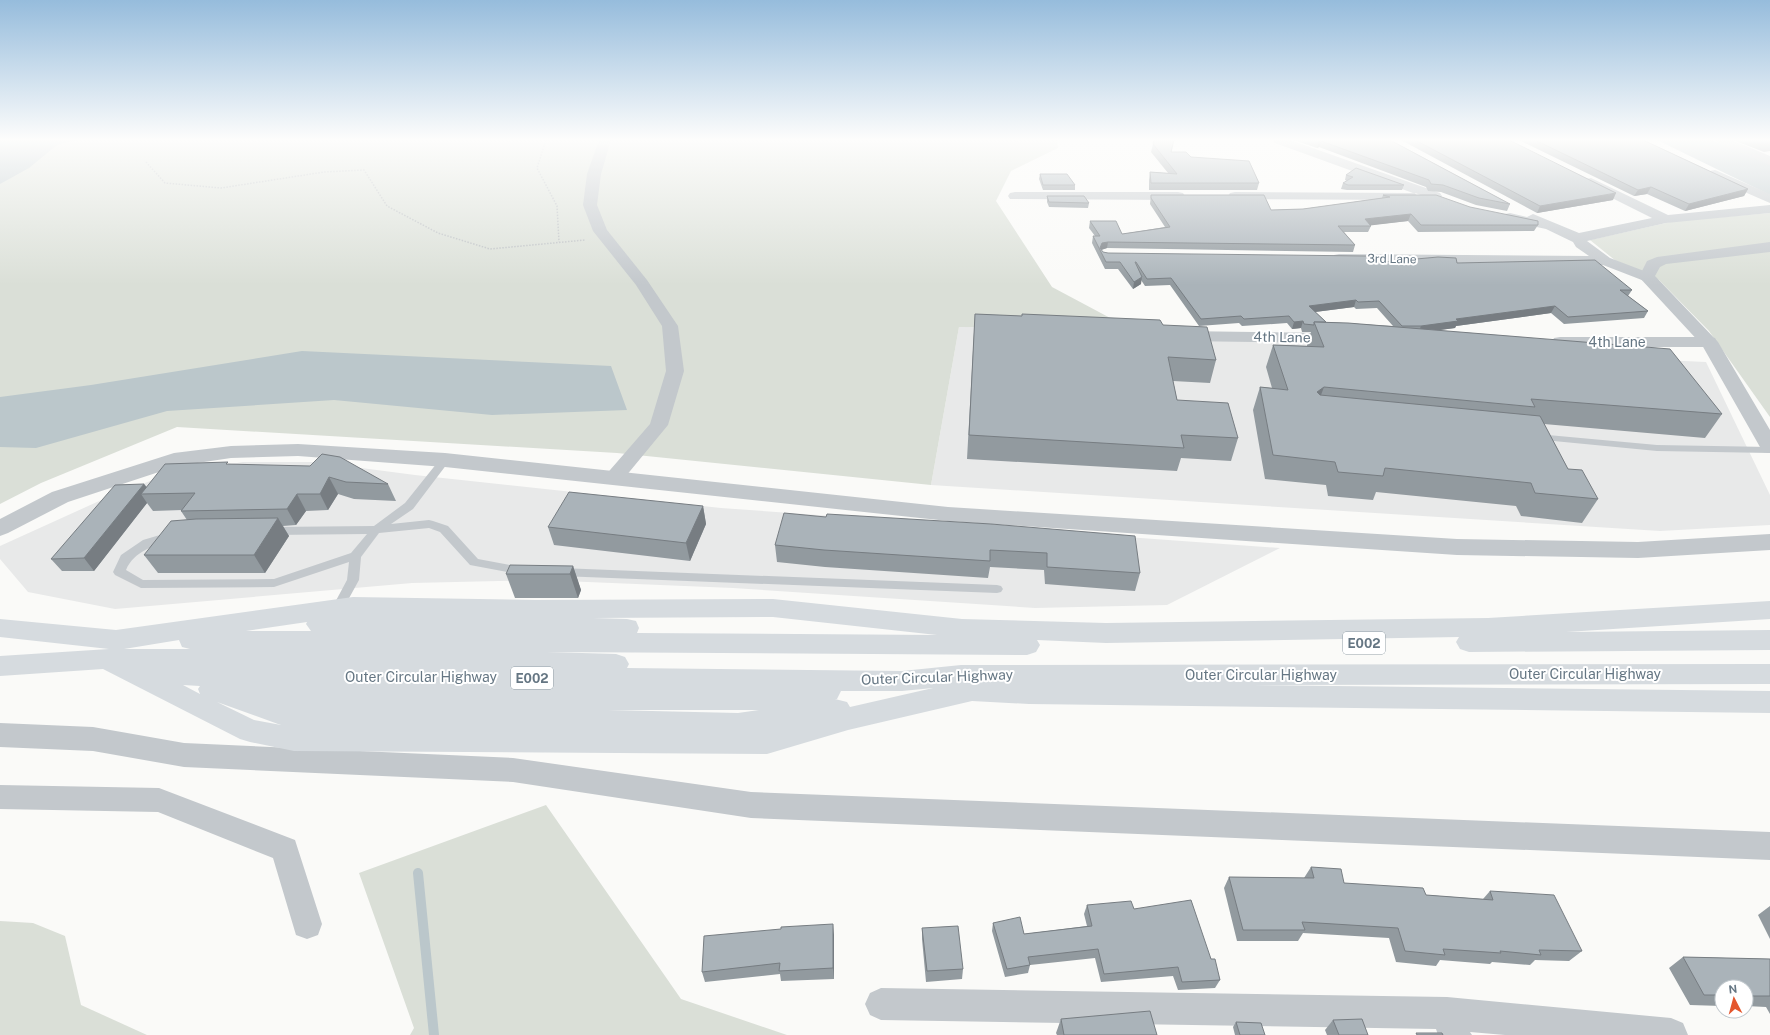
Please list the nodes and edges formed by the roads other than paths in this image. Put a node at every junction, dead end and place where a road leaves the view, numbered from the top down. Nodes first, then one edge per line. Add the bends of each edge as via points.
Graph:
1 (592, 188) edge
2 (1414, 188) edge
3 (1604, 188) edge
4 (1747, 188) edge
5 (1015, 196) dead end
6 (1188, 196) edge
7 (1219, 196) edge
8 (1435, 196) junction
9 (1770, 199) edge
10 (1450, 201) edge
11 (1512, 206) dead end
12 (1770, 208) edge
13 (1494, 214) edge
14 (1666, 219) junction
15 (1546, 225) junction
16 (1579, 240) junction
17 (1770, 247) edge
18 (1328, 258) edge
19 (1605, 261) junction
20 (1647, 277) junction
21 (1166, 336) edge
22 (1356, 338) edge
23 (1547, 342) edge
24 (1709, 342) junction
25 (1529, 436) edge
26 (1770, 447) edge
27 (1770, 450) edge
28 (445, 460) junction
29 (614, 477) junction
30 (0, 528) edge
31 (376, 530) junction
32 (262, 531) edge
33 (180, 535) edge
34 (1770, 542) edge
35 (355, 556) junction
36 (531, 571) edge
37 (546, 572) edge
38 (997, 589) dead end
39 (338, 608) junction
40 (1761, 610) edge
41 (0, 628) edge
42 (1770, 640) edge
43 (111, 649) junction
44 (0, 666) edge
45 (1770, 674) edge
46 (168, 675) junction
47 (902, 681) junction
48 (966, 682) junction
49 (211, 689) junction
50 (1770, 702) edge
51 (0, 734) edge
52 (0, 797) edge
53 (1770, 846) edge
54 (307, 924) dead end
55 (881, 1004) dead end
56 (1451, 1024) edge
57 (1671, 1035) edge

1 - 29 street via 590,205 600,231 642,282 670,326 675,371 659,424
2 - 8 street
3 - 14 street
4 - 9 street
5 - 6 street
7 - 8 street
8 - 10 street
11 - 15 street
12 - 14 street
13 - 15 street
14 - 16 street via 1585,236
15 - 16 street
16 - 19 street
17 - 20 street via 1663,260 1653,264
18 - 19 street, 3rd Lane
19 - 20 street
20 - 24 street
21 - 22 street, 4th Lane
23 - 24 street, 4th Lane
24 - 26 street
25 - 27 lane via 1657,448
28 - 29 street
28 - 30 street via 298,450 231,452 174,460 60,497
28 - 31 lane via 409,506
29 - 34 street via 948,514 1457,547 1638,550
31 - 32 lane
31 - 35 lane
31 - 36 lane via 428,524 444,529 474,562 515,571
33 - 35 lane via 147,543 125,558 119,572 140,584 274,583
35 - 39 lane via 353,580
37 - 38 lane
39 - 40 highway via 773,608 962,628 1106,633 1488,627
39 - 43 highway
41 - 43 highway
42 - 43 highway, E002
43 - 44 highway
43 - 46 highway, Outer Circular Highway / E002
43 - 48 highway via 516,661
43 - 48 highway via 250,731 294,739 766,742
45 - 48 highway, Outer Circular Highway / E002
46 - 47 highway, Outer Circular Highway / E002
46 - 49 highway
47 - 48 highway, Outer Circular Highway / E002
47 - 49 highway via 769,699 502,700 296,696
48 - 49 highway via 738,724 287,716
48 - 50 highway via 1029,692
51 - 53 street via 93,739 184,755 513,770 752,805
52 - 54 street via 158,800 285,849
55 - 56 street
56 - 57 street

